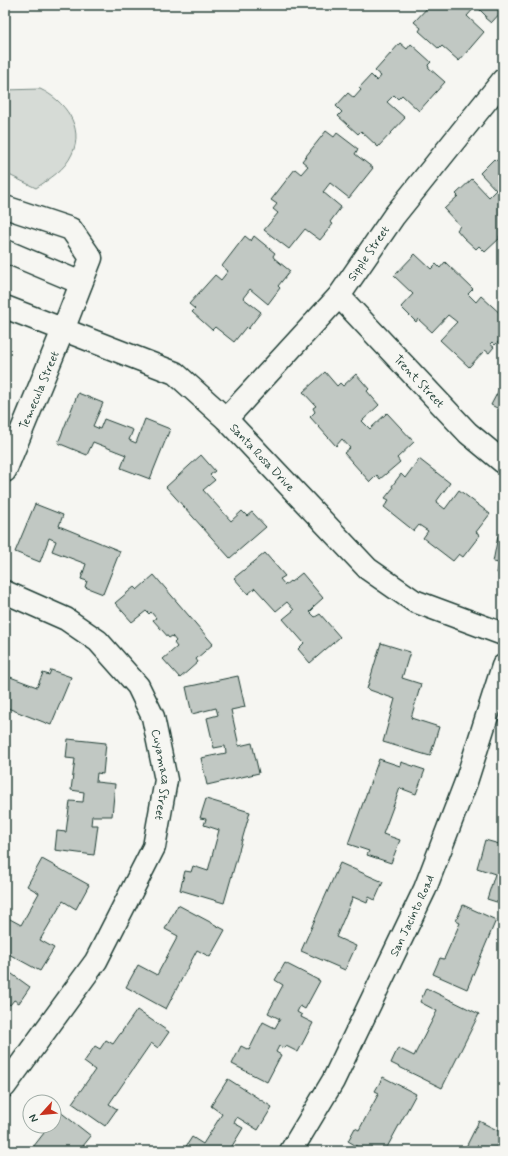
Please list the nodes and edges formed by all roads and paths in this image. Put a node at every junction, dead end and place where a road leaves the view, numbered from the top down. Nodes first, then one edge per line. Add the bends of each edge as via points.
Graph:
1 (503, 80) edge
2 (5, 206) edge
3 (5, 251) edge
4 (82, 283) junction
5 (339, 296) junction
6 (5, 307) edge
7 (63, 330) junction
8 (226, 419) junction
9 (503, 462) edge
10 (5, 471) edge
11 (5, 592) edge
12 (503, 634) edge
13 (503, 666) edge
14 (5, 1086) edge
15 (291, 1151) edge

1 - 5 street, Sipple Street via 394,216
2 - 4 street, Temecula Street via 71,229 91,258
3 - 4 street
4 - 7 street, Temecula Street
5 - 8 street, Sipple Street
5 - 9 street, Trent Street via 468,433
6 - 7 street, Santa Rosa Drive
7 - 8 street, Santa Rosa Drive via 175,373
7 - 10 street, Temecula Street
8 - 12 street, Santa Rosa Drive via 368,569 414,601
11 - 14 street, Cuyamaca Street via 66,619 98,641 138,686 153,717 166,780 154,847 96,961
13 - 15 street, San Jacinto Road via 466,782 425,889 333,1081

